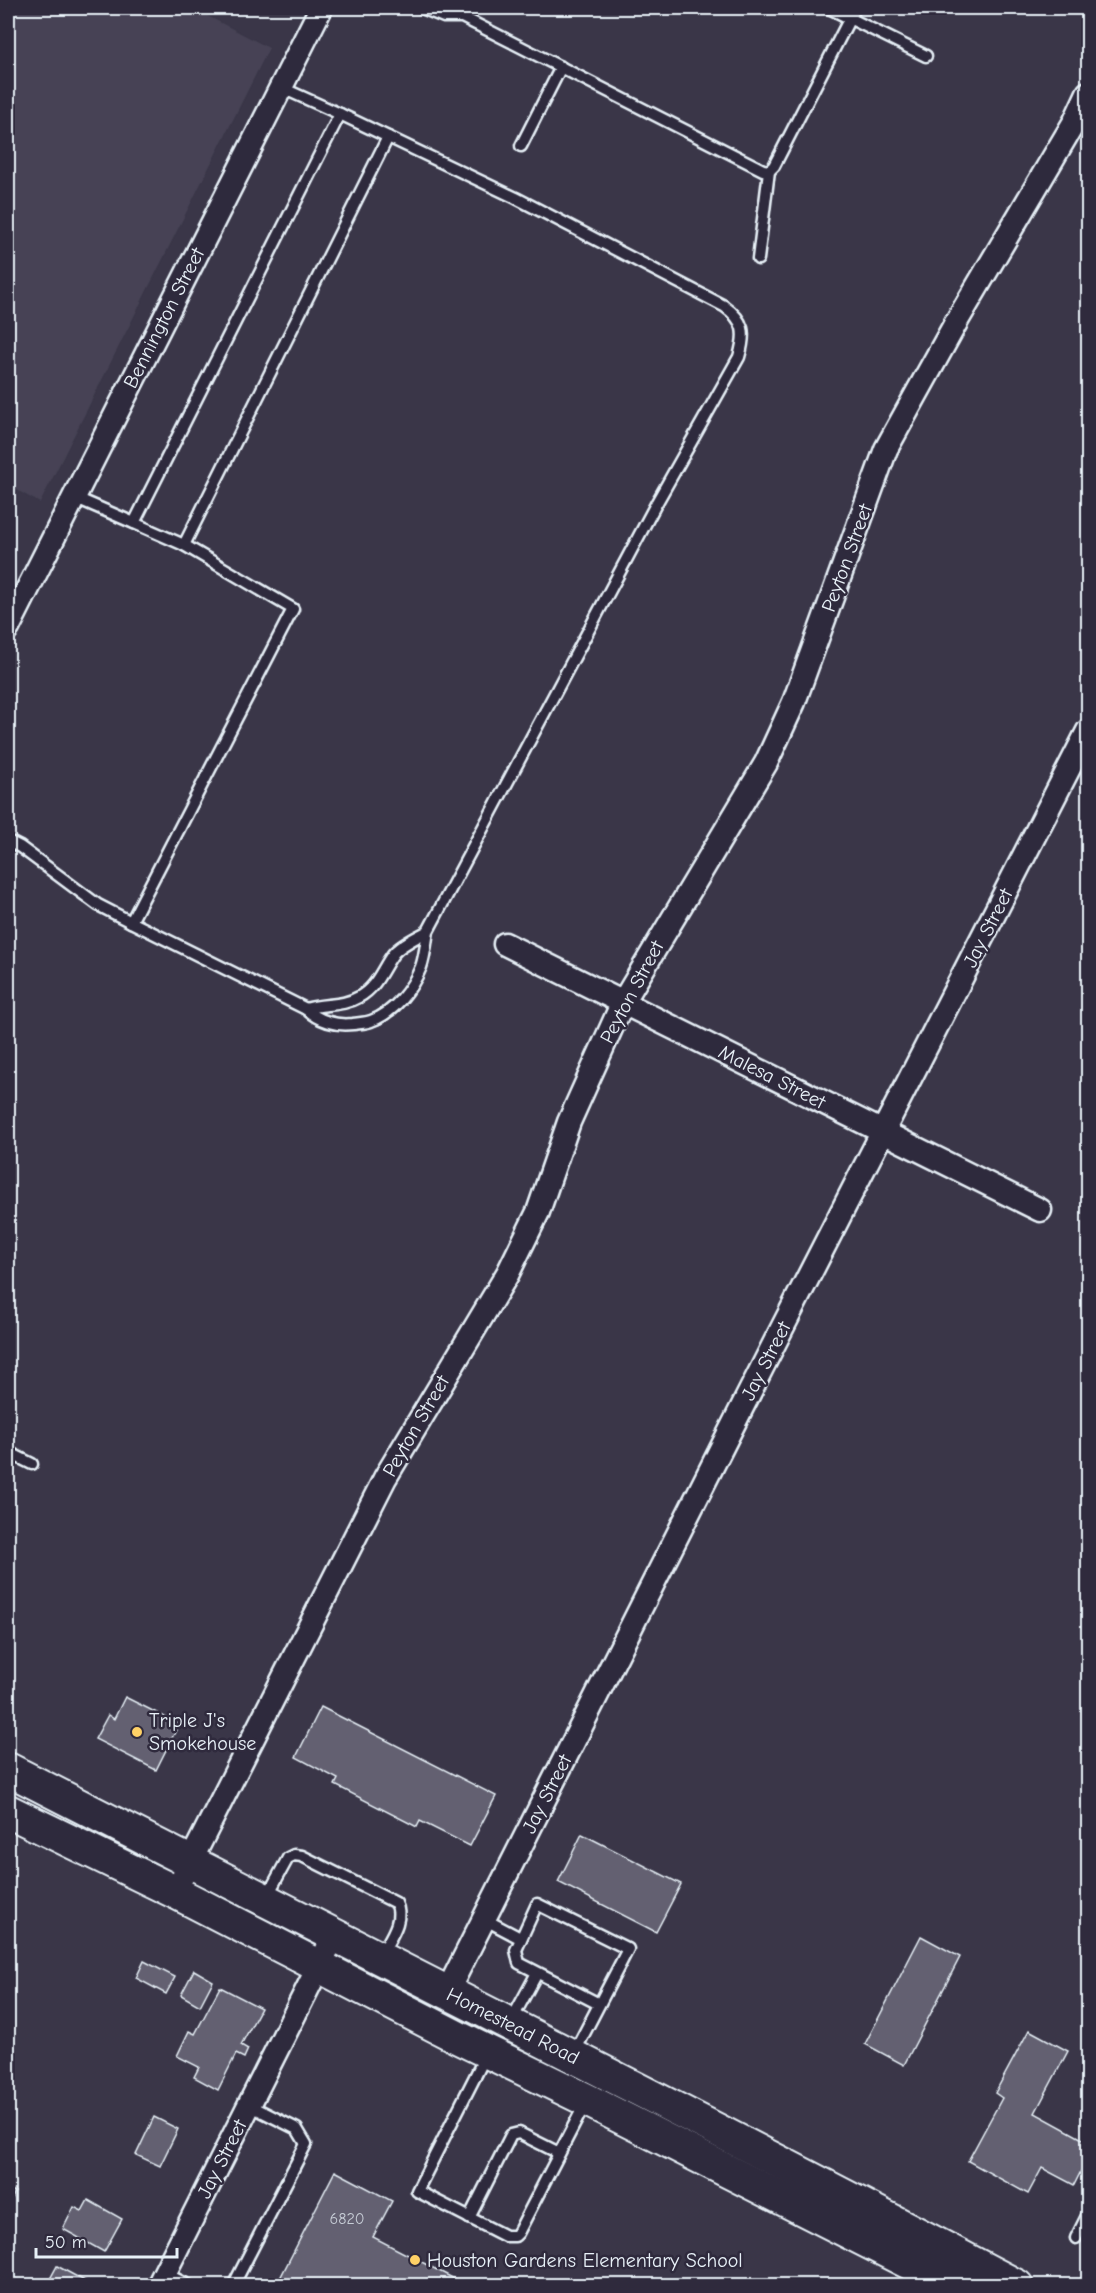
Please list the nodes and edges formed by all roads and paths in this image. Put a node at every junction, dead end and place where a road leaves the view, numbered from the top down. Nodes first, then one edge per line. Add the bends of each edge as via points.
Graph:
1 (321, 8) edge
2 (422, 8) edge
3 (829, 8) edge
4 (462, 11) edge
5 (852, 13) edge
6 (926, 56) dead end
7 (561, 67) junction
8 (280, 87) junction
9 (1089, 93) edge
10 (340, 114) junction
11 (1082, 126) edge
12 (388, 137) junction
13 (521, 146) dead end
14 (769, 171) junction
15 (758, 259) dead end
16 (74, 497) junction
17 (134, 523) junction
18 (184, 546) junction
19 (8, 628) edge
20 (1089, 731) edge
21 (8, 841) edge
22 (131, 922) junction
23 (428, 931) junction
24 (505, 944) dead end
25 (623, 1002) junction
26 (306, 1009) junction
27 (884, 1133) junction
28 (1040, 1210) dead end
29 (8, 1452) edge
30 (32, 1464) dead end
31 (8, 1768) edge
32 (8, 1811) edge
33 (191, 1863) junction
34 (174, 1892) junction
35 (265, 1901) junction
36 (484, 1919) junction
37 (334, 1936) junction
38 (520, 1938) junction
39 (379, 1959) junction
40 (319, 1966) junction
41 (537, 1972) junction
42 (447, 1992) junction
43 (599, 2004) junction
44 (510, 2024) junction
45 (488, 2052) junction
46 (573, 2056) junction
47 (587, 2100) junction
48 (249, 2105) junction
49 (560, 2153) junction
50 (1089, 2214) edge
51 (469, 2218) junction
52 (1076, 2238) dead end
53 (161, 2279) edge
54 (188, 2284) edge
55 (233, 2286) edge
56 (955, 2286) edge
57 (1017, 2286) edge

1 - 8 street, Bennington Street
2 - 4 lane via 444,17
3 - 5 lane
4 - 7 lane
5 - 6 lane
5 - 14 lane
7 - 13 lane
7 - 14 lane
8 - 10 lane
8 - 16 street, Bennington Street
9 - 11 street, Peyton Street
10 - 12 lane
10 - 17 lane
11 - 25 street, Peyton Street via 958,319 886,449 794,702 766,763
12 - 18 lane
12 - 23 lane via 516,198 724,306 741,322 743,334 739,357
14 - 15 lane
16 - 17 lane
16 - 19 street, Bennington Street
17 - 18 lane
18 - 22 lane via 293,609
20 - 27 street, Jay Street
21 - 22 lane via 98,905
22 - 26 lane
23 - 26 lane via 394,952 370,989 358,998
23 - 26 lane via 421,966 397,1004 372,1021 346,1025 314,1017
24 - 25 street, Malesa Street
25 - 27 street, Malesa Street
25 - 33 street, Peyton Street via 570,1122 538,1212 508,1273 385,1478
27 - 28 street, Malesa Street
27 - 36 street, Jay Street
29 - 30 lane
31 - 33 main road, Homestead Road
32 - 34 main road, Homestead Road
33 - 34 street, Peyton Street
33 - 35 main road, Homestead Road
34 - 40 main road, Homestead Road
35 - 37 main road, Homestead Road
35 - 39 lane via 288,1858 294,1855 396,1903 399,1919
36 - 38 lane
36 - 42 street, Jay Street
37 - 39 main road, Homestead Road
37 - 40 street, Jay Street
38 - 41 lane via 516,1950 519,1963
38 - 43 lane via 537,1904 628,1949
39 - 42 main road, Homestead Road
40 - 45 main road, Homestead Road
40 - 48 street, Jay Street
41 - 43 lane
41 - 44 lane
42 - 44 main road, Homestead Road
43 - 46 lane
44 - 46 main road, Homestead Road
45 - 47 main road, Homestead Road
45 - 51 lane via 417,2191
46 - 57 main road, Homestead Road
47 - 49 lane
47 - 56 main road, Homestead Road
48 - 53 street, Jay Street
48 - 55 lane via 297,2129 306,2144
49 - 51 lane via 518,2234 505,2236
49 - 51 lane via 519,2133 511,2135
50 - 52 lane
53 - 54 lane

